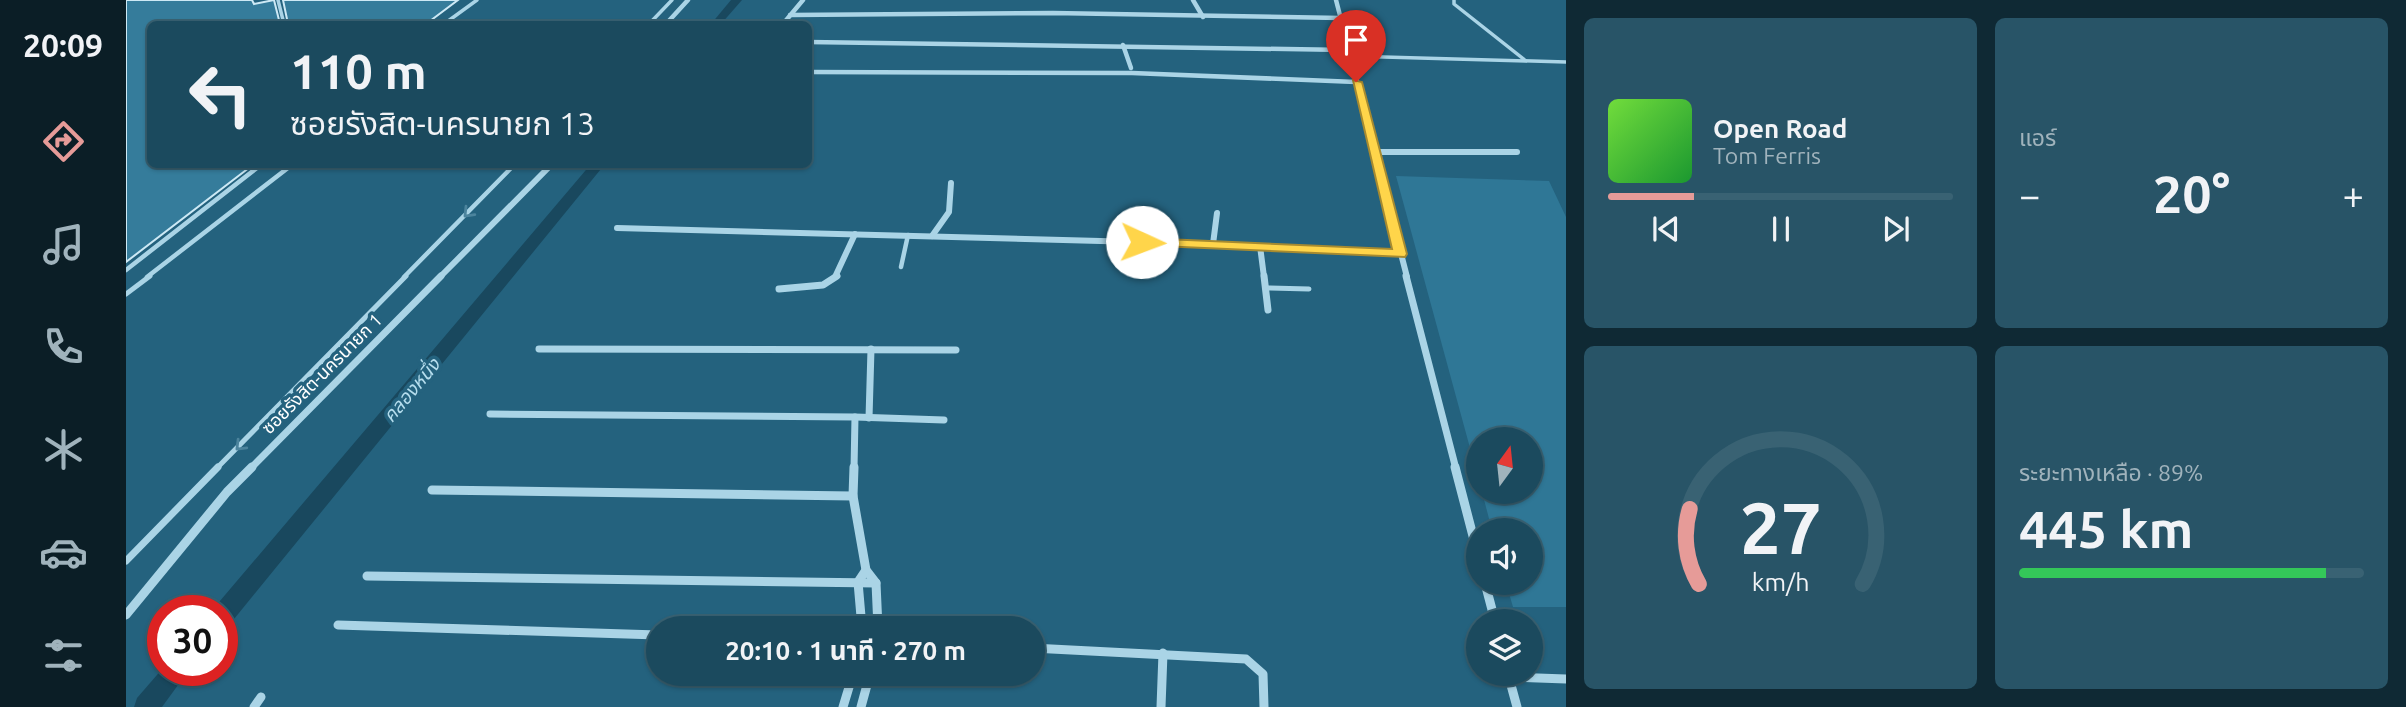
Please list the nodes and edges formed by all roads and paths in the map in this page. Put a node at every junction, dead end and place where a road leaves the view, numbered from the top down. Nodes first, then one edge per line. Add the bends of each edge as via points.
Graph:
1 (278, 0) edge
2 (477, 0) edge
3 (672, 0) edge
4 (688, 0) edge
5 (803, 0) edge
6 (1193, 0) edge
7 (1336, 0) edge
8 (1454, 0) edge
9 (790, 15) junction
10 (1203, 17) junction
11 (1341, 18) junction
12 (283, 21) edge
13 (448, 21) edge
14 (652, 21) edge
15 (669, 21) edge
16 (785, 21) edge
17 (812, 42) edge
18 (1123, 44) junction
19 (1348, 53) junction
20 (1526, 61) junction
21 (1566, 62) edge
22 (1131, 68) dead end
23 (812, 72) edge
24 (1356, 82) junction
25 (1374, 152) junction
26 (1517, 152) dead end
27 (257, 168) edge
28 (288, 168) edge
29 (511, 168) edge
30 (548, 168) edge
31 (951, 183) dead end
32 (1217, 213) dead end
33 (617, 228) dead end
34 (855, 234) junction
35 (908, 235) junction
36 (932, 236) junction
37 (1213, 244) junction
38 (1260, 246) junction
39 (1400, 254) junction
40 (901, 267) dead end
41 (126, 270) edge
42 (1267, 288) junction
43 (779, 289) dead end
44 (1309, 289) dead end
45 (126, 294) edge
46 (1268, 310) dead end
47 (539, 349) dead end
48 (871, 349) junction
49 (957, 350) dead end
50 (490, 414) dead end
51 (855, 417) junction
52 (869, 418) junction
53 (944, 420) dead end
54 (432, 490) dead end
55 (853, 496) junction
56 (1468, 518) edge
57 (126, 561) edge
58 (866, 570) junction
59 (367, 576) dead end
60 (858, 582) junction
61 (876, 583) junction
62 (126, 615) edge
63 (861, 616) edge
64 (877, 616) edge
65 (338, 625) dead end
66 (646, 635) edge
67 (1045, 648) edge
68 (1163, 653) junction
69 (1543, 677) edge
70 (1566, 679) edge
71 (849, 686) edge
72 (867, 686) edge
73 (1512, 686) edge
74 (261, 697) dead end
75 (254, 707) edge
76 (843, 707) edge
77 (861, 707) edge
78 (1161, 707) edge
79 (1264, 707) edge
80 (1517, 707) edge

1 - 12 lane
2 - 13 lane
3 - 14 lane
4 - 15 street
5 - 9 street
6 - 10 street
7 - 11 street
8 - 20 lane
9 - 10 street
9 - 16 street
10 - 11 street
11 - 19 street
17 - 18 street
18 - 19 street
18 - 22 street
19 - 20 lane
19 - 24 street
20 - 21 lane
23 - 24 street via 1132,73
24 - 25 street
25 - 26 street
25 - 39 street
27 - 41 lane
28 - 45 lane
29 -> 57 lane
30 - 62 street, ซอยรังสิต-นครนายก 1 via 227,492
31 - 36 street via 949,212
32 - 37 street
33 - 34 street
34 - 35 street
34 - 43 street via 833,282
35 - 36 street
35 - 40 lane
36 - 37 street
37 - 38 street
38 - 39 street
38 - 42 street
39 - 56 street
42 - 44 lane
42 - 46 street
47 - 48 street
48 - 49 street
48 - 52 street
50 - 51 street
51 - 52 street
51 - 55 street
52 - 53 street
54 - 55 street
55 - 58 street
58 - 60 street
58 - 61 street
59 - 60 street
60 - 61 street
60 - 63 street
61 - 64 street
65 - 66 street
67 - 68 street
68 - 78 street
68 - 79 street via 1246,659 1263,674
69 - 70 street
71 - 76 street
72 - 77 street
73 - 80 street
74 - 75 street

